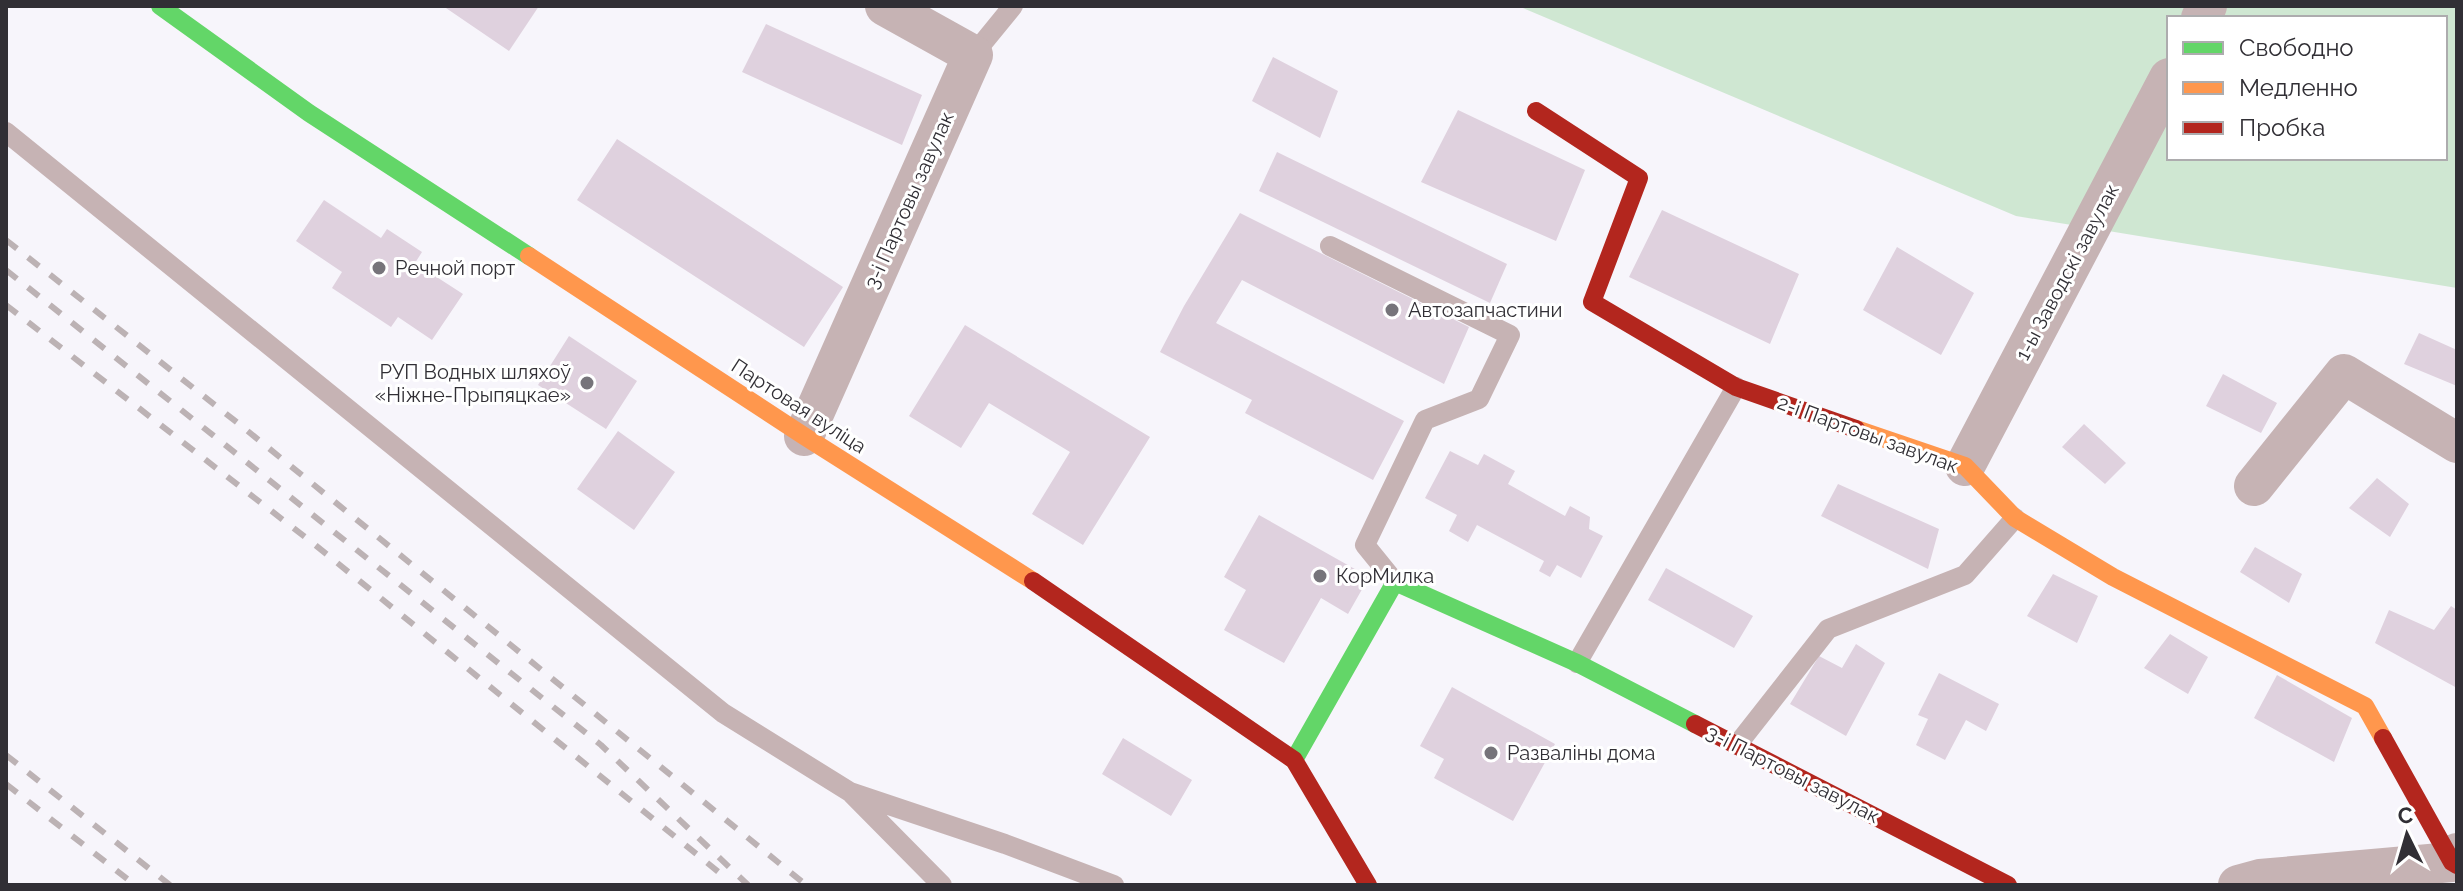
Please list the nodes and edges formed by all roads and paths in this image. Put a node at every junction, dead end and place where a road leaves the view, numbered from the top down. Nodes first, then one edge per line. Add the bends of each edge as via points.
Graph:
1 (160, 6) edge
2 (885, 6) edge
3 (1013, 6) edge
4 (973, 55) junction
5 (2167, 82) edge
6 (1536, 111) dead end
7 (6, 132) edge
8 (1330, 246) dead end
9 (1736, 387) junction
10 (804, 436) junction
11 (2457, 443) edge
12 (1965, 466) junction
13 (2254, 486) dead end
14 (2015, 518) junction
15 (1395, 582) junction
16 (1577, 663) junction
17 (1737, 745) junction
18 (1294, 760) junction
19 (850, 792) junction
20 (2455, 860) edge
21 (942, 885) edge
22 (1114, 885) edge
23 (1368, 885) edge
24 (2008, 885) edge
25 (2238, 885) edge

1 - 10 street, Партовая вуліца via 309,113
2 - 4 street
3 - 4 lane
4 - 10 street, 3-і Партовы завулак
5 - 12 street, 1-ы Заводскі завулак
6 - 9 street, 2-і Партовы завулак via 1639,178 1592,302
7 - 19 lane via 723,713
8 - 15 lane via 1510,335 1479,399 1425,420 1365,545
9 - 12 street, 2-і Партовы завулак
9 - 16 lane
10 - 18 street, Партовая вуліца via 1007,563
11 - 13 street via 2344,374
12 - 14 street, 2-і Партовы завулак
14 - 17 lane via 1965,575 1828,629
14 - 20 street, 2-і Партовы завулак via 2113,577 2365,706
15 - 16 street, 3-і Партовы завулак
15 - 18 street
16 - 17 street, 3-і Партовы завулак
17 - 24 street, 3-і Партовы завулак
18 - 23 street, Партовая вуліца
19 - 21 lane
19 - 22 lane
20 - 25 street

